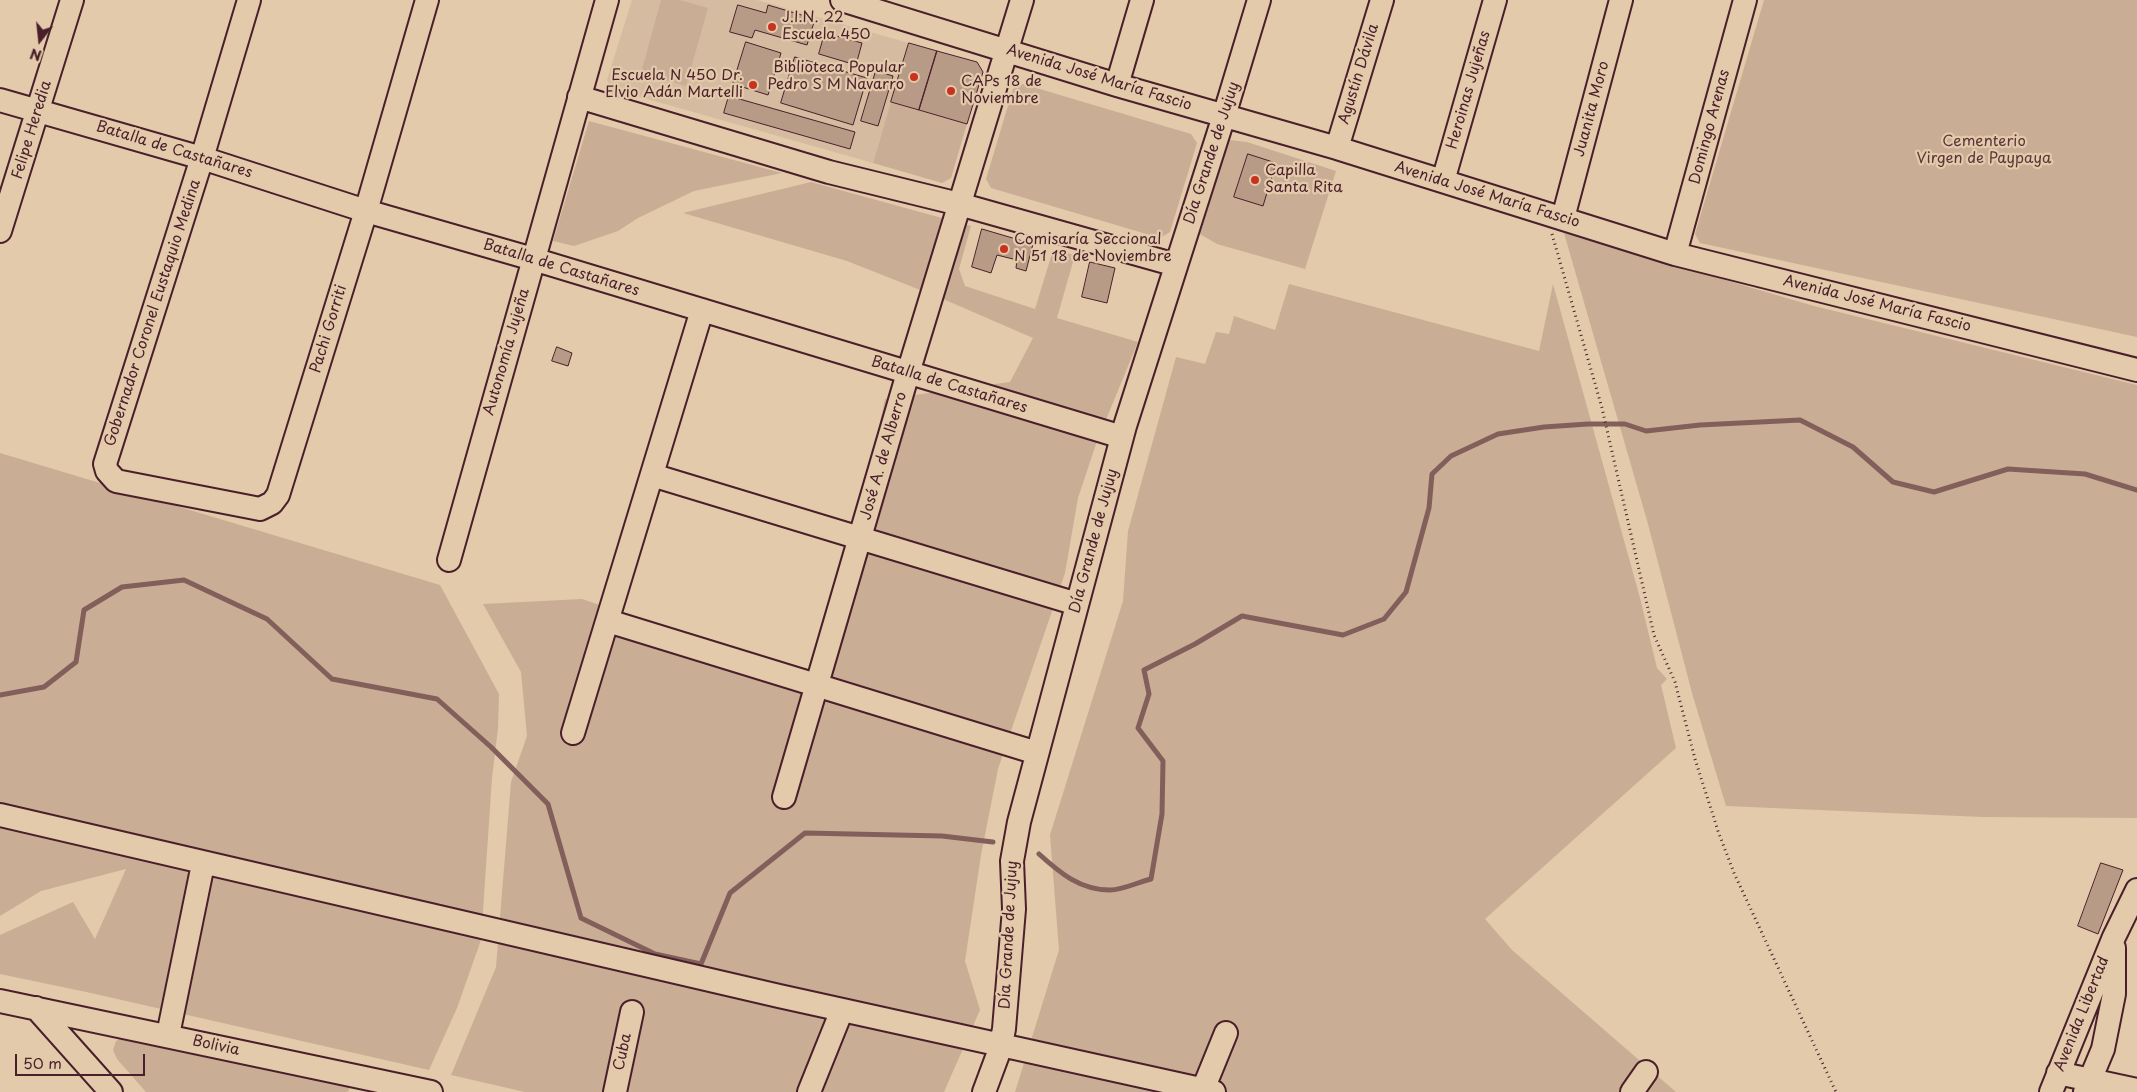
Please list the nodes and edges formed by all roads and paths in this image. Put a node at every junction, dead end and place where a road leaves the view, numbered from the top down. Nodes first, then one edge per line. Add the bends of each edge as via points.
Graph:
1 (72, 0) edge
2 (249, 0) edge
3 (427, 0) edge
4 (607, 0) edge
5 (842, 0) edge
6 (1022, 0) edge
7 (1142, 0) edge
8 (1259, 0) edge
9 (1382, 0) edge
10 (1495, 0) edge
11 (1621, 0) edge
12 (1745, 0) edge
13 (908, 9) edge
14 (1008, 50) junction
15 (1117, 85) junction
16 (579, 97) junction
17 (0, 100) edge
18 (39, 111) junction
19 (1224, 116) junction
20 (1337, 148) junction
21 (202, 158) junction
22 (1443, 181) junction
23 (960, 204) junction
24 (366, 210) junction
25 (1563, 218) junction
26 (0, 231) edge
27 (1675, 254) junction
28 (533, 259) junction
29 (1176, 265) junction
30 (702, 310) junction
31 (2137, 370) edge
32 (908, 373) junction
33 (1122, 437) junction
34 (652, 476) junction
35 (116, 480) joint
36 (860, 538) junction
37 (448, 560) dead end
38 (1077, 604) junction
39 (608, 621) junction
40 (817, 685) junction
41 (573, 734) dead end
42 (1037, 753) junction
43 (784, 797) dead end
44 (0, 815) edge
45 (202, 869) dead end
46 (2137, 890) edge
47 (2114, 937) junction
48 (0, 1001) edge
49 (36, 1008) junction
50 (842, 1010) junction
51 (632, 1012) dead end
52 (1226, 1033) dead end
53 (168, 1036) junction
54 (1001, 1045) junction
55 (1646, 1072) dead end
56 (2054, 1082) edge
57 (2087, 1086) edge
58 (2137, 1090) edge
59 (1207, 1091) edge
60 (111, 1092) edge
61 (431, 1092) edge
62 (615, 1092) edge
63 (809, 1092) edge
64 (984, 1092) edge
65 (1632, 1092) edge
66 (1836, 1092) edge

1 - 18 street, Felipe Heredia
2 - 21 street, Gobernador Coronel Eustaquio Medina
3 - 24 street, Pachi Gorriti
4 - 16 street, Autonomía Jujeña
5 - 13 street, Avenida José María Fascio
6 - 14 street, José A. de Alberro
7 - 15 street
8 - 19 street, Día Grande de Jujuy
9 - 20 street, Agustín Dávila
10 - 22 street, Heroinas Jujeñas
11 - 25 street, Juanita Moro
12 - 27 street, Domingo Arenas
13 - 14 street, Avenida José María Fascio
14 - 15 street, Avenida José María Fascio
14 - 23 street, José A. de Alberro
15 - 19 street, Avenida José María Fascio
16 - 23 street via 829,172
16 - 28 street, Autonomía Jujeña
17 - 18 street, Batalla de Castañares
18 - 21 street, Batalla de Castañares
18 - 26 street, Felipe Heredia
19 - 20 street, Avenida José María Fascio
19 - 29 street, Día Grande de Jujuy
20 - 22 street, Avenida José María Fascio
21 - 24 street, Batalla de Castañares
21 - 35 street, Gobernador Coronel Eustaquio Medina via 105,464
22 - 25 street, Avenida José María Fascio
23 - 29 street
23 - 32 street, José A. de Alberro
24 - 28 street, Batalla de Castañares
24 - 35 street, Pachi Gorriti via 278,495 272,503 260,509
25 - 27 street, Avenida José María Fascio
25 - 66 path via 1552,234 1602,408 1654,635 1675,682 1695,759 1734,873
27 - 31 street, Avenida José María Fascio
28 - 30 street, Batalla de Castañares
28 - 37 street, Autonomía Jujeña
29 - 33 street, Día Grande de Jujuy
30 - 32 street, Batalla de Castañares
30 - 34 street
32 - 33 street, Batalla de Castañares
32 - 36 street, José A. de Alberro
33 - 38 street, Día Grande de Jujuy
34 - 36 street
34 - 39 street
36 - 38 street
36 - 40 street, José A. de Alberro
38 - 42 street, Día Grande de Jujuy
39 - 40 street
39 - 41 street
40 - 42 street
40 - 43 street, José A. de Alberro
42 - 54 street, Día Grande de Jujuy via 1012,861 1014,910
44 - 50 street
45 - 53 street
46 - 47 street, Avenida Libertad
47 - 56 street, Avenida Libertad
47 - 57 street, Avenida Libertad via 2114,994 2102,1049
48 - 49 street, Bolivia
49 - 53 street, Bolivia
49 - 60 street
50 - 54 street
50 - 63 street
51 - 62 street, Cuba
52 - 59 street
53 - 61 street, Bolivia
54 - 59 street
54 - 64 street, Día Grande de Jujuy
55 - 65 street
56 - 57 street
57 - 58 street

